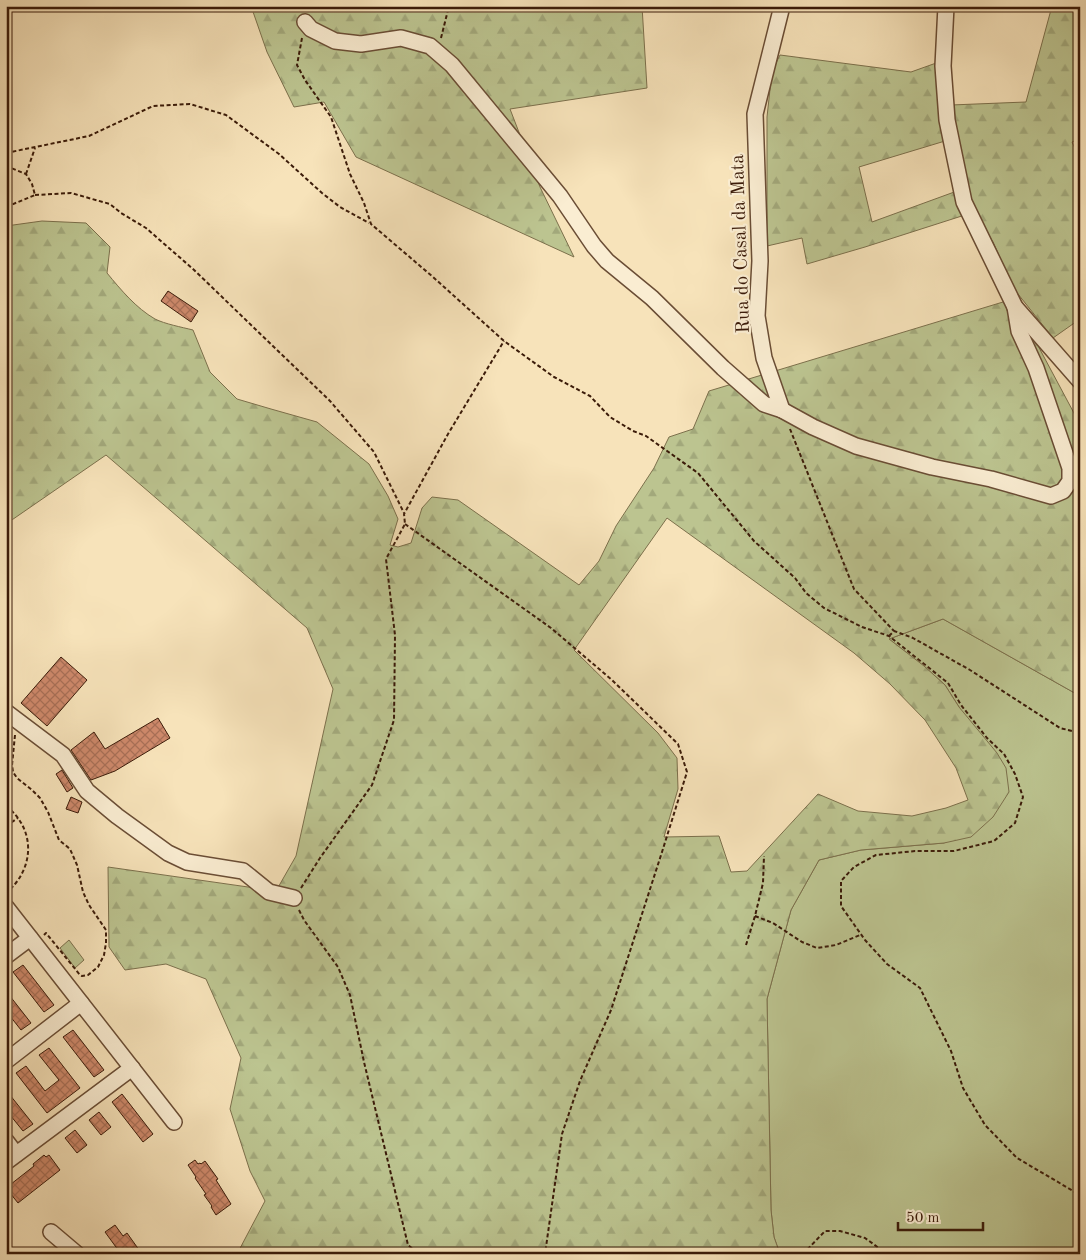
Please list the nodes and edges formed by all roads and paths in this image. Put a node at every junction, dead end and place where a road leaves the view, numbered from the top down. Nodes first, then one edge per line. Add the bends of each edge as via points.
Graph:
1 (449, 6) edge
2 (782, 6) edge
3 (946, 6) edge
4 (305, 22) joint
5 (438, 52) junction
6 (35, 147) junction
7 (6, 153) edge
8 (6, 166) edge
9 (26, 174) junction
10 (35, 195) junction
11 (6, 207) edge
12 (371, 224) junction
13 (1016, 306) junction
14 (504, 341) junction
15 (1080, 381) edge
16 (782, 410) junction
17 (404, 514) junction
18 (405, 524) junction
19 (894, 631) junction
20 (889, 636) junction
21 (10, 715) edge
22 (1080, 733) edge
23 (6, 806) edge
24 (18, 818) junction
25 (6, 826) edge
26 (764, 856) dead end
27 (6, 893) edge
28 (294, 898) junction
29 (6, 907) edge
30 (755, 916) junction
31 (861, 935) junction
32 (32, 940) junction
33 (746, 945) dead end
34 (6, 956) edge
35 (81, 1003) junction
36 (6, 1062) edge
37 (132, 1068) junction
38 (174, 1122) dead end
39 (6, 1141) edge
40 (11, 1158) edge
41 (1080, 1195) edge
42 (51, 1232) dead end
43 (77, 1254) edge
44 (419, 1254) edge
45 (545, 1254) edge
46 (803, 1254) edge
47 (887, 1254) edge

1 - 5 path
2 - 16 street, Rua do Casal da Mata via 755,114 760,252 757,316 764,358
3 - 13 street via 943,66 947,120 964,202
4 - 5 street via 334,42 361,44 401,38 430,46
4 - 12 path via 297,65 331,117
5 - 16 street via 560,196 607,261 652,298 764,404
6 - 7 path
6 - 9 path
6 - 12 path via 88,136 153,106 190,104 226,115 279,154 340,207
8 - 9 path
9 - 10 path
10 - 11 path
10 - 17 path via 71,193 110,204 153,234 330,401 374,452
12 - 14 path
13 - 15 street
13 - 16 street via 1019,331 1036,368 1070,468 1070,481 1063,491 1051,496 856,446
14 - 17 path
14 - 20 path via 554,377 590,396 610,417 646,436 698,473 754,541 824,608
16 - 19 path via 854,589
17 - 18 path
18 - 28 path via 386,559 395,635 394,720 372,785
18 - 45 path via 551,628 612,680 678,744 687,772 611,1010 580,1081 562,1134
19 - 20 path
19 - 22 path via 970,670 1060,728
20 - 31 path via 948,683 987,738 1004,754 1023,797 1015,823 994,841 954,851 876,855 854,867 841,881 841,906
21 - 28 street via 63,755 87,791 168,854 187,862 243,871 269,892
21 - 32 path via 15,737 13,772 40,798 59,840 70,849 83,892 106,930 104,955 98,967 82,976 46,933
23 - 24 path
24 - 25 path
24 - 27 path via 26,835 28,854 24,872
26 - 30 path via 763,883
28 - 44 path via 304,920 338,967 350,995 408,1245
29 - 32 street
30 - 31 path via 816,948 836,945
30 - 33 path
31 - 41 path via 887,964 920,988 951,1050 963,1088 985,1124 1017,1158
32 - 34 street
32 - 35 street
35 - 36 street
35 - 37 street
37 - 38 street
37 - 40 street
39 - 40 street
42 - 43 street
46 - 47 path via 825,1231 865,1238

